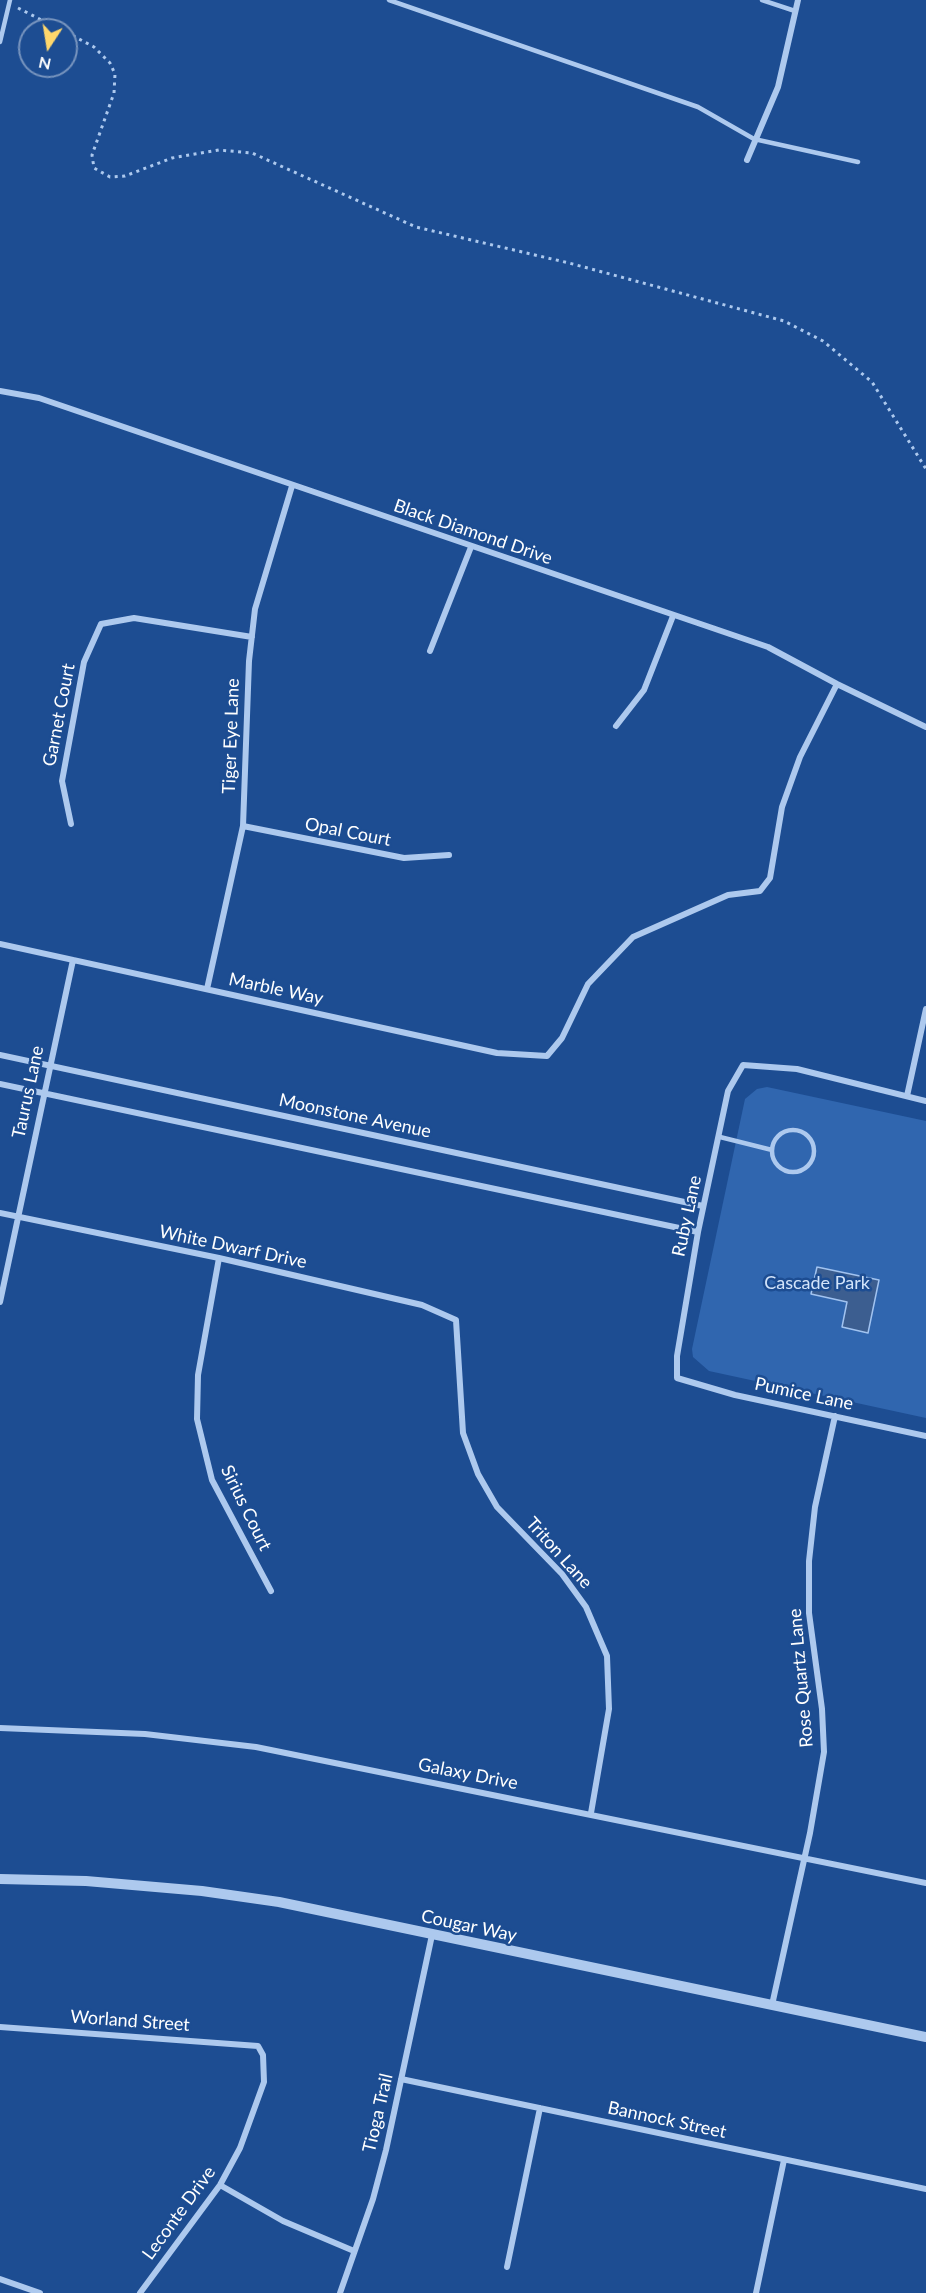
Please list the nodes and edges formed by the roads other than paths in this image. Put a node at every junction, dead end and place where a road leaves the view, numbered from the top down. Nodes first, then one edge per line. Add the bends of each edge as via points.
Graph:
1 (389, 0) edge
2 (762, 0) edge
3 (798, 0) edge
4 (10, 2) edge
5 (795, 11) junction
6 (0, 42) edge
7 (753, 139) junction
8 (747, 160) dead end
9 (858, 162) dead end
10 (0, 391) edge
11 (292, 486) junction
12 (471, 547) junction
13 (673, 616) junction
14 (252, 637) junction
15 (430, 651) dead end
16 (837, 684) junction
17 (616, 726) dead end
18 (926, 727) edge
19 (71, 824) dead end
20 (243, 826) junction
21 (448, 855) dead end
22 (0, 944) edge
23 (73, 960) junction
24 (207, 990) junction
25 (926, 1010) edge
26 (0, 1055) edge
27 (50, 1065) junction
28 (0, 1084) edge
29 (44, 1093) junction
30 (907, 1096) junction
31 (926, 1101) edge
32 (720, 1137) junction
33 (772, 1150) junction
34 (703, 1206) junction
35 (0, 1213) edge
36 (16, 1216) junction
37 (698, 1232) junction
38 (219, 1258) junction
39 (0, 1302) edge
40 (456, 1320) joint
41 (677, 1378) joint
42 (835, 1416) junction
43 (926, 1436) edge
44 (271, 1591) dead end
45 (0, 1728) edge
46 (591, 1813) junction
47 (805, 1857) junction
48 (0, 1879) edge
49 (926, 1883) edge
50 (432, 1935) junction
51 (772, 2005) junction
52 (0, 2027) edge
53 (926, 2037) edge
54 (258, 2046) joint
55 (401, 2079) junction
56 (540, 2108) junction
57 (784, 2160) junction
58 (220, 2186) junction
59 (926, 2189) edge
60 (354, 2251) junction
61 (507, 2267) dead end
62 (0, 2278) edge
63 (40, 2293) edge
64 (140, 2293) edge
65 (340, 2293) edge
66 (756, 2293) edge

1 - 7 lane via 698,107
2 - 5 lane
3 - 5 street
4 - 6 lane
5 - 7 street via 778,87
7 - 8 street
7 - 9 lane
10 - 11 street, Black Diamond Drive via 39,398
11 - 12 street, Black Diamond Drive
11 - 14 street, Tiger Eye Lane via 255,609
12 - 13 street, Black Diamond Drive
12 - 15 street
13 - 16 street, Black Diamond Drive via 768,647
13 - 17 street via 644,690
14 - 19 street, Garnet Court via 134,618 101,624 84,662 62,781
14 - 20 street, Tiger Eye Lane
16 - 18 street, Black Diamond Drive
16 - 24 street, Marble Way via 800,757 782,807 770,878 760,891 729,895 633,937 588,984 562,1038 547,1056 497,1053
20 - 21 street, Opal Court via 404,858
20 - 24 street, Tiger Eye Lane
22 - 23 street, Marble Way
23 - 24 street, Marble Way
23 - 27 street, Taurus Lane
25 - 30 street
26 - 27 street, Moonstone Avenue
27 - 29 street, Taurus Lane
27 - 34 street, Moonstone Avenue
28 - 29 street
29 - 36 street, Taurus Lane
29 - 37 street
30 - 31 street
30 - 32 street, Ruby Lane via 797,1070 743,1065 728,1091
32 - 33 lane
32 - 34 street, Ruby Lane
33 - 33 lane via 781,1168 793,1172 810,1162 814,1149 808,1136 795,1130 782,1133
34 - 37 street, Ruby Lane
35 - 36 street, White Dwarf Drive
36 - 38 street, White Dwarf Drive
36 - 39 street, Taurus Lane
37 - 41 street, Ruby Lane via 677,1356
38 - 40 street, White Dwarf Drive via 422,1305
38 - 44 street, Sirius Court via 198,1375 197,1419 212,1480
40 - 46 street, Triton Lane via 463,1432 478,1474 497,1507 562,1574 586,1607 607,1656 609,1709
41 - 42 street, Pumice Lane
42 - 43 street, Pumice Lane
42 - 47 street, Rose Quartz Lane via 815,1507 808,1561 809,1613 824,1752
45 - 46 street, Galaxy Drive via 145,1734 256,1748
46 - 47 street, Galaxy Drive
47 - 49 street, Galaxy Drive
47 - 51 street, Rose Quartz Lane
48 - 50 street, Cougar Way via 86,1881 202,1891 279,1902
50 - 51 street, Cougar Way
50 - 55 street, Tioga Trail
51 - 53 street, Cougar Way
52 - 54 street, Worland Street
54 - 58 street, Leconte Drive via 263,2055 264,2082 250,2126
55 - 56 street, Bannock Street
55 - 60 street, Tioga Trail via 373,2199
56 - 57 street, Bannock Street
56 - 61 street
57 - 59 street, Bannock Street
57 - 66 street
58 - 60 street via 283,2221
58 - 64 street, Leconte Drive
60 - 65 street, Tioga Trail
62 - 63 street

